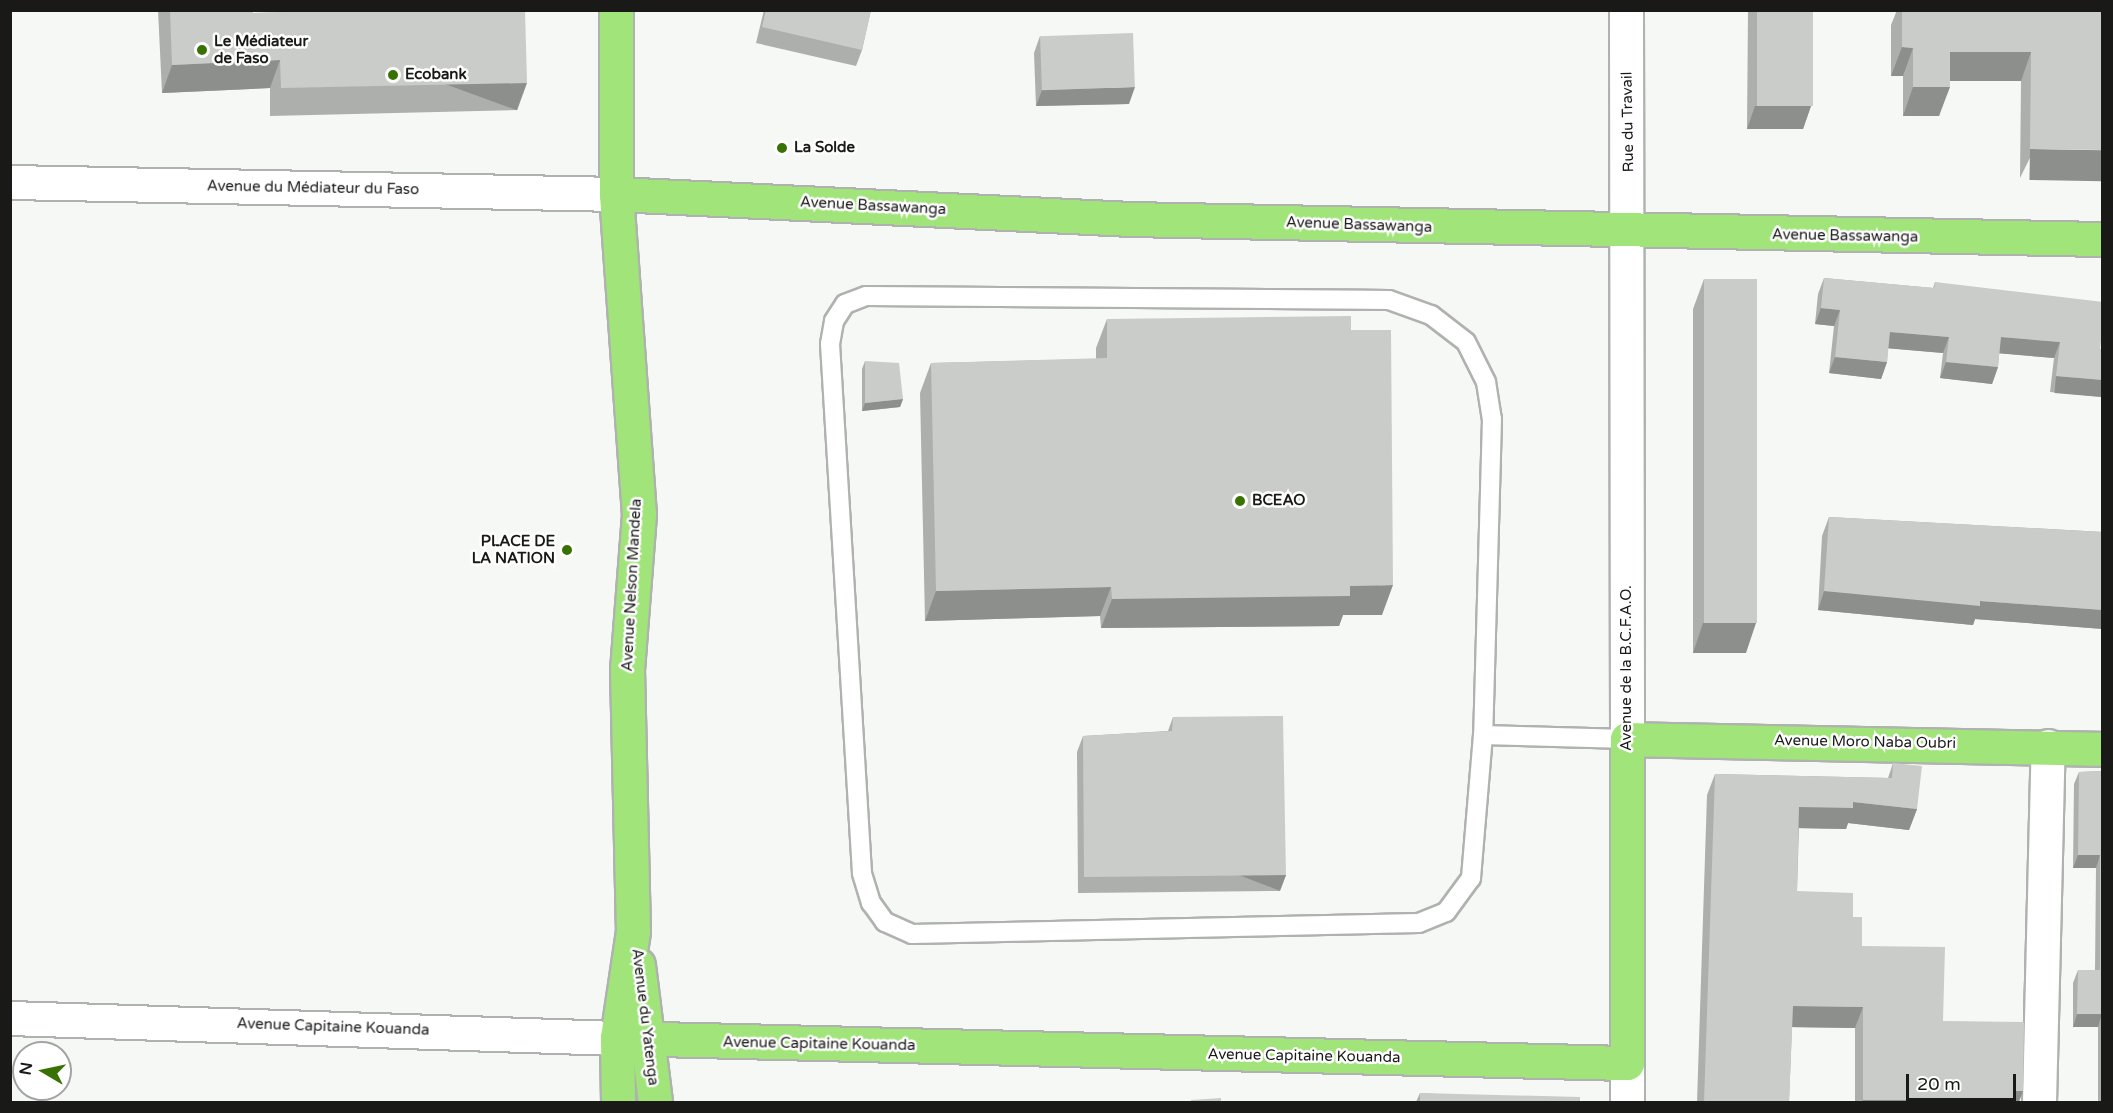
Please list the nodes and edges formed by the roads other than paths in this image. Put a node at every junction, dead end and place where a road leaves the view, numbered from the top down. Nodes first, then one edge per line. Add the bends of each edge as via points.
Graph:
1 (604, 10) edge
2 (616, 10) edge
3 (1626, 10) edge
4 (613, 59) junction
5 (10, 182) edge
6 (616, 194) junction
7 (1629, 233) junction
8 (2103, 239) edge
9 (1483, 735) junction
10 (1627, 739) junction
11 (2048, 746) junction
12 (2103, 749) edge
13 (633, 931) junction
14 (10, 1018) edge
15 (617, 1038) junction
16 (649, 1039) junction
17 (1627, 1063) junction
18 (618, 1102) edge
19 (655, 1102) edge
20 (1627, 1102) edge
21 (2039, 1102) edge

1 - 4 highway, Avenue Nelson Mandela
2 - 4 highway, Avenue Nelson Mandela
3 - 7 street, Rue du Travail
4 - 6 highway, Avenue Nelson Mandela
5 - 6 street, Avenue du Médiateur du Faso
6 - 7 highway, Avenue Bassawanga via 1130,219
6 - 13 highway, Avenue Nelson Mandela via 639,514 627,669
7 - 8 highway, Avenue Bassawanga
7 - 10 street, Avenue de la B.C.F.A.O.
9 - 9 lane via 1492,419 1486,382 1466,342 1431,315 1389,300 866,296 845,304 834,321 830,344 862,873 871,903 885,922 912,934 1419,923 1446,912 1471,878
9 - 10 lane
10 - 11 highway, Avenue Moro Naba Oubri
10 - 17 highway, Avenue de la B.C.F.A.O.
11 - 12 highway, Avenue Moro Naba Oubri
11 - 21 street
13 - 15 highway, Avenue Nelson Mandela
13 - 16 highway, Avenue du Yatenga
14 - 15 street, Avenue Capitaine Kouanda
15 - 16 highway, Avenue Capitaine Kouanda
15 - 18 highway, Avenue du Yatenga
16 - 17 highway, Avenue Capitaine Kouanda
16 - 19 highway, Avenue du Yatenga
17 - 20 street, Avenue de la B.C.F.A.O.

